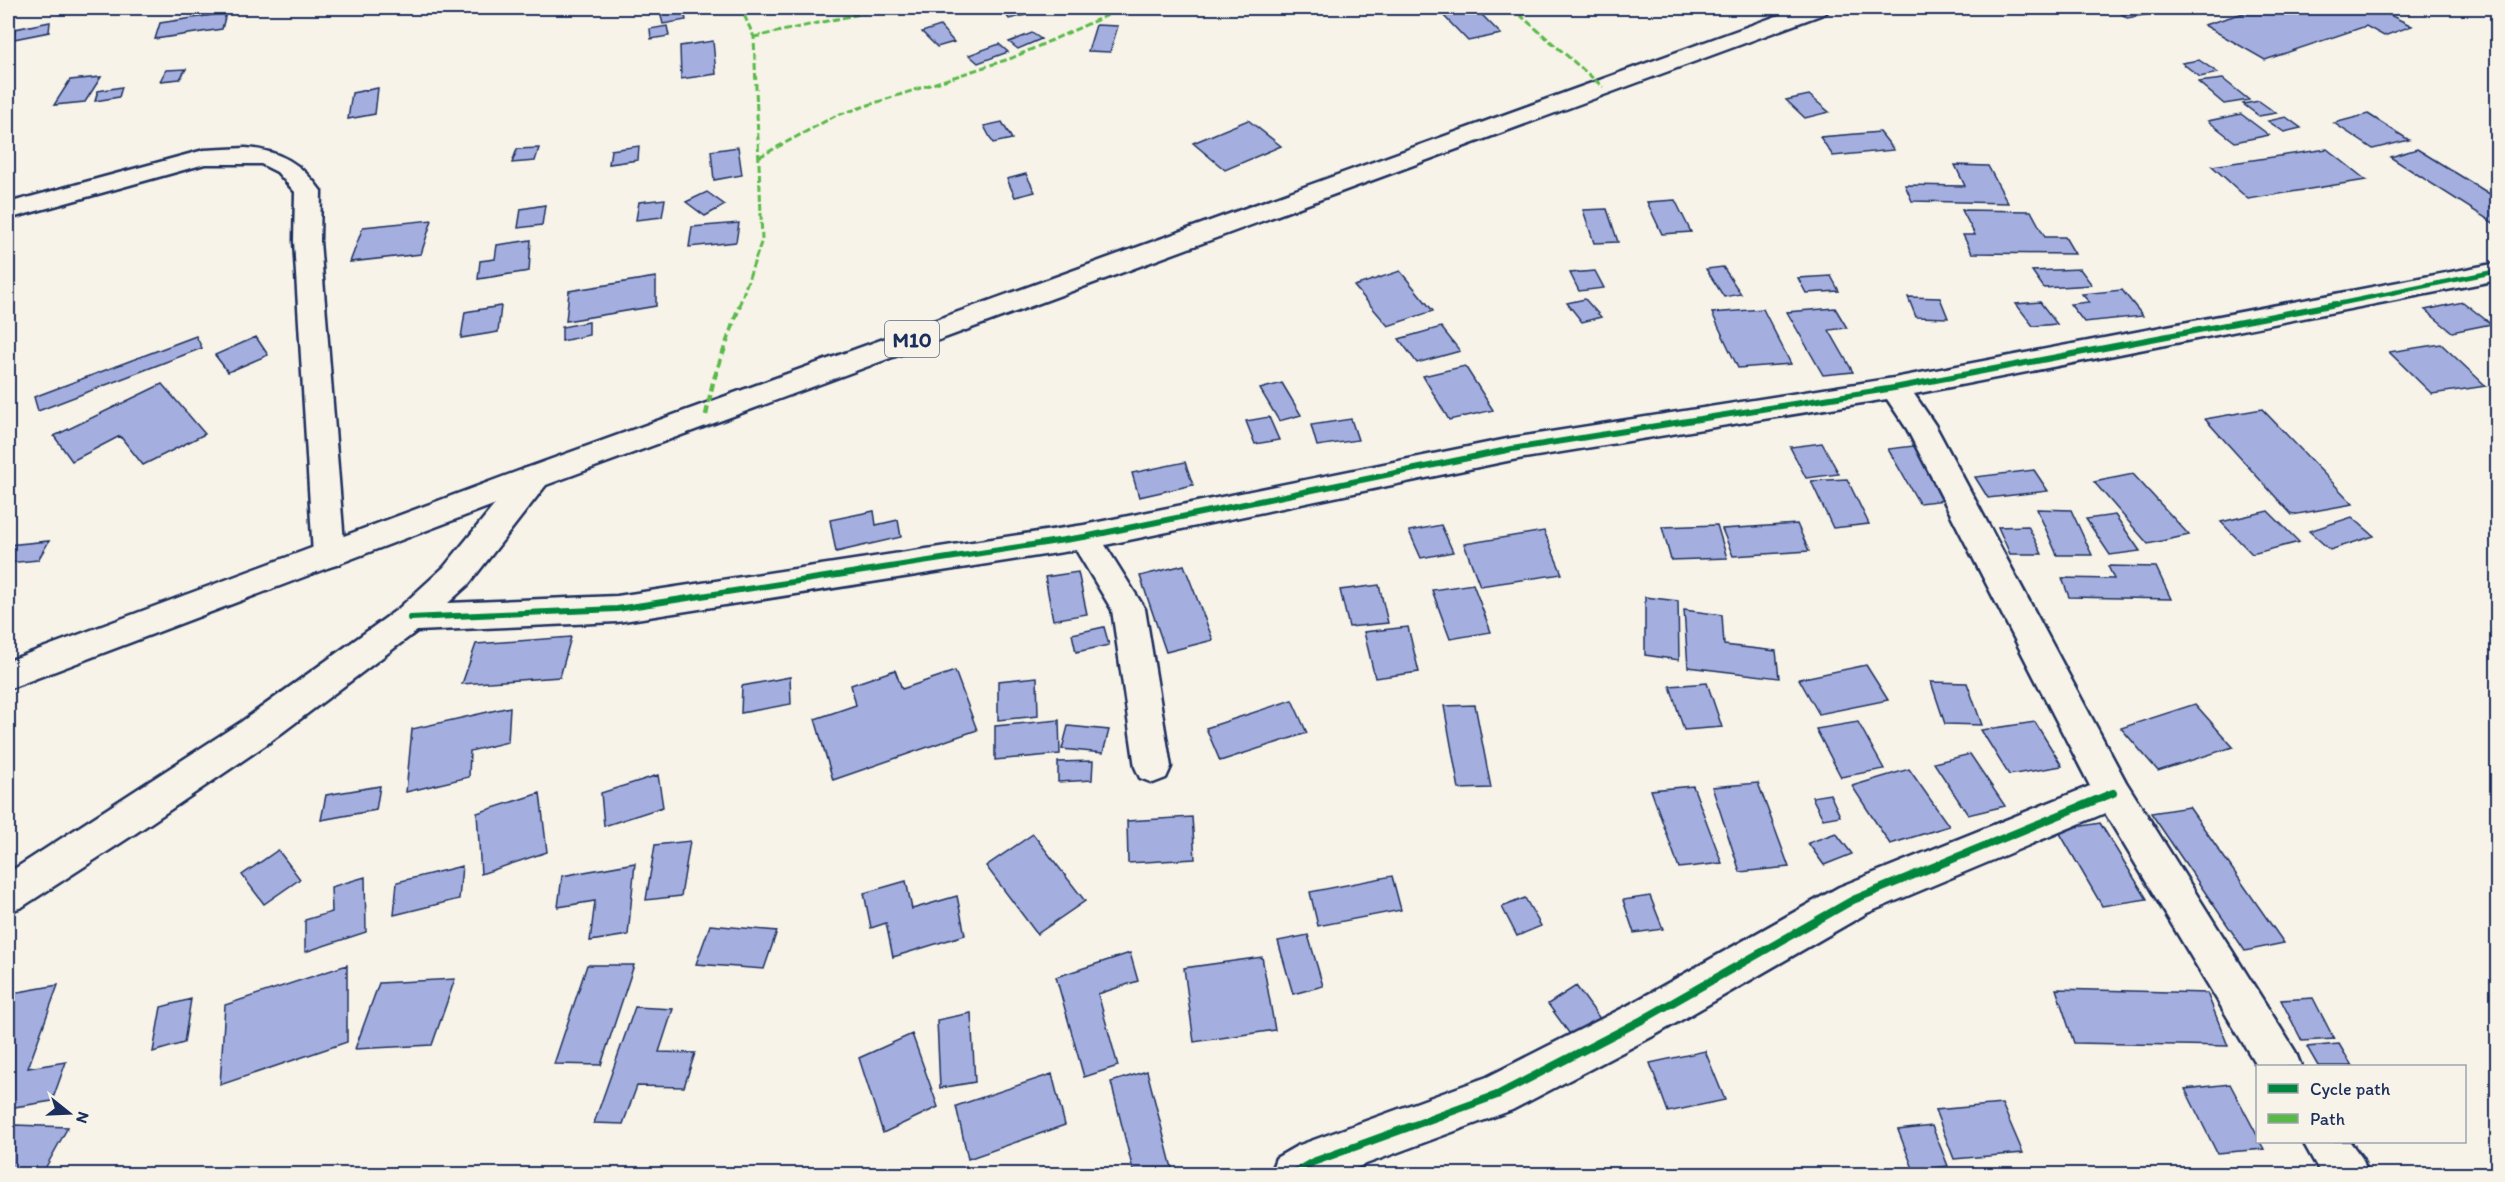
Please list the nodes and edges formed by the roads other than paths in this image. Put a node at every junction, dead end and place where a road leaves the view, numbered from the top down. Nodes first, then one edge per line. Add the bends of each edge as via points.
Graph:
1 (1818, 8) edge
2 (8, 211) edge
3 (2498, 271) edge
4 (1894, 388) junction
5 (535, 477) junction
6 (1084, 537) junction
7 (329, 555) junction
8 (410, 618) junction
9 (8, 675) edge
10 (1153, 767) dead end
11 (2113, 793) junction
12 (8, 894) edge
13 (2279, 1065) edge
14 (2326, 1143) edge
15 (1292, 1174) edge
16 (2346, 1174) edge

1 - 5 street, M10
2 - 7 street via 204,158 270,158 286,167 308,191 307,241
3 - 4 street
4 - 6 street via 1512,449
4 - 11 street via 1920,425
5 - 7 street, M10
5 - 8 street via 456,576
6 - 8 street via 617,609
6 - 10 street via 1128,609
7 - 9 street, M10
8 - 12 street via 254,733
11 - 13 street
11 - 15 street via 1853,900 1642,1020 1497,1095 1313,1162
14 - 16 street

